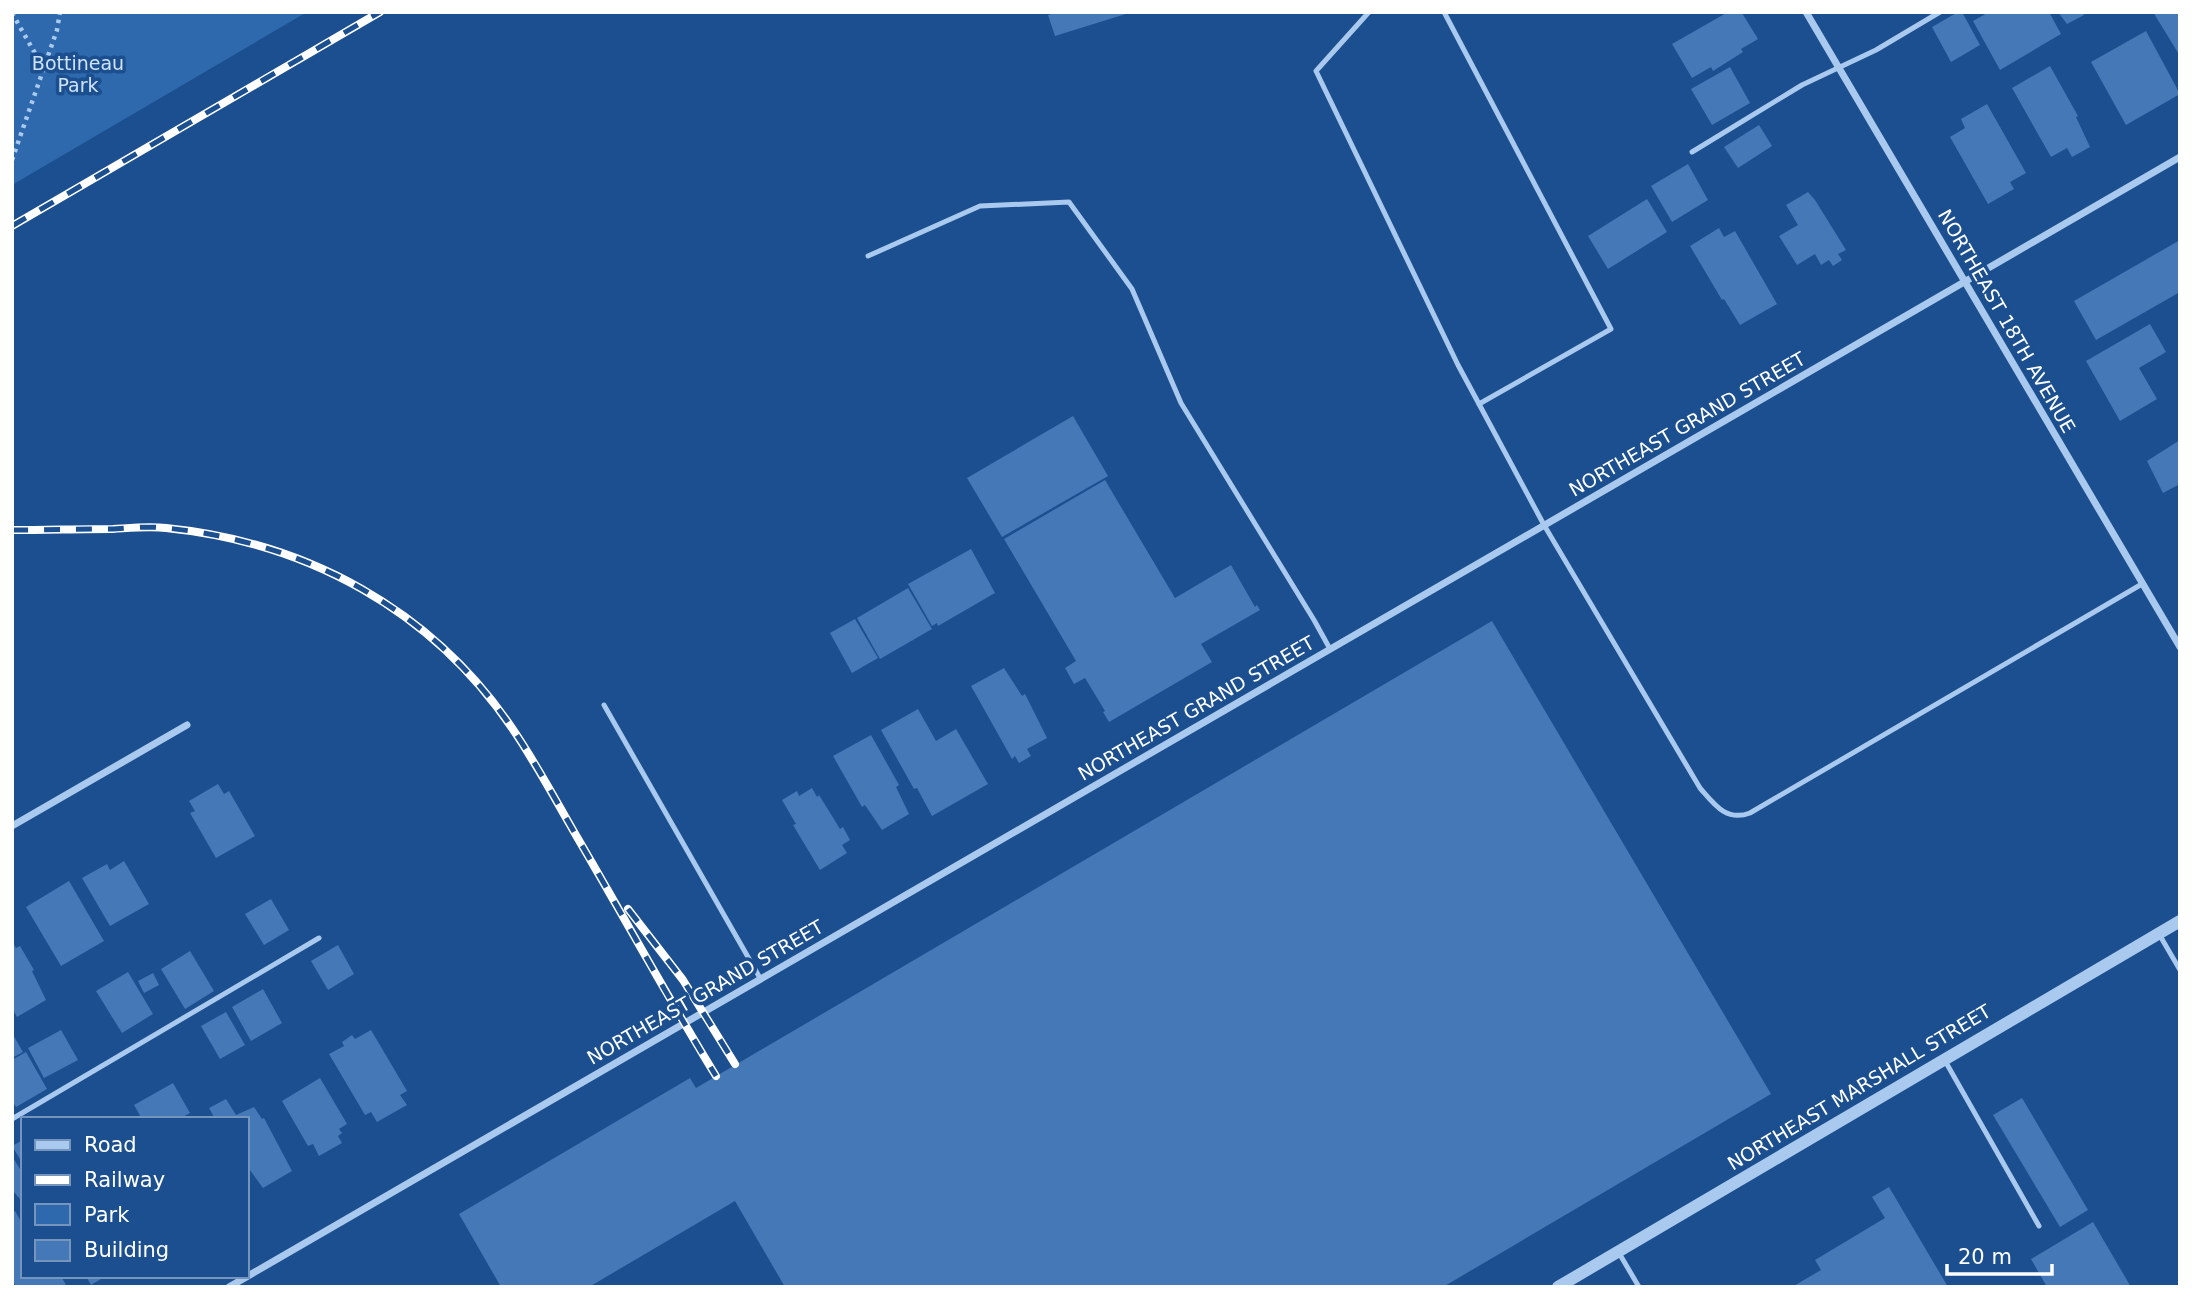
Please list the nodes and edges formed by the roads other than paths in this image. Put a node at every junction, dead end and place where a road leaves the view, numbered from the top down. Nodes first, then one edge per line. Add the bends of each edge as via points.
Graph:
1 (1369, 12) edge
2 (1444, 12) edge
3 (1806, 12) edge
4 (1940, 12) edge
5 (1838, 66) junction
6 (1692, 152) dead end
7 (2180, 157) edge
8 (868, 256) dead end
9 (1965, 281) junction
10 (1479, 404) junction
11 (1544, 525) junction
12 (2143, 583) junction
13 (2180, 647) edge
14 (1330, 649) junction
15 (604, 705) dead end
16 (187, 725) dead end
17 (12, 826) edge
18 (2180, 921) edge
19 (2160, 934) junction
20 (319, 938) dead end
21 (2180, 970) edge
22 (760, 978) junction
23 (1944, 1059) junction
24 (12, 1119) edge
25 (2039, 1226) dead end
26 (1618, 1251) junction
27 (248, 1276) edge
28 (244, 1278) edge
29 (229, 1287) edge
30 (1558, 1287) edge
31 (1639, 1287) edge

1 - 10 lane via 1316,71
2 - 10 lane via 1611,329
3 - 5 street, NORTHEAST 18TH AVENUE
4 - 5 lane via 1876,50
5 - 6 lane
5 - 9 street, NORTHEAST 18TH AVENUE
7 - 9 street, NORTHEAST GRAND STREET
8 - 14 lane via 980,206 1069,202 1132,289 1181,403
9 - 11 street, NORTHEAST GRAND STREET
9 - 12 street, NORTHEAST 18TH AVENUE
10 - 11 lane
11 - 12 lane via 1700,788 1728,815 1740,817
11 - 14 street, NORTHEAST GRAND STREET
12 - 13 street, NORTHEAST 18TH AVENUE
14 - 22 street, NORTHEAST GRAND STREET
15 - 22 lane
16 - 17 street
18 - 19 street, NORTHEAST MARSHALL STREET
19 - 21 lane
19 - 23 street, NORTHEAST MARSHALL STREET
20 - 24 lane
22 - 27 street, NORTHEAST GRAND STREET
23 - 25 lane
23 - 26 street, NORTHEAST MARSHALL STREET
26 - 30 street, NORTHEAST MARSHALL STREET
26 - 31 lane
28 - 29 street, NORTHEAST GRAND STREET

